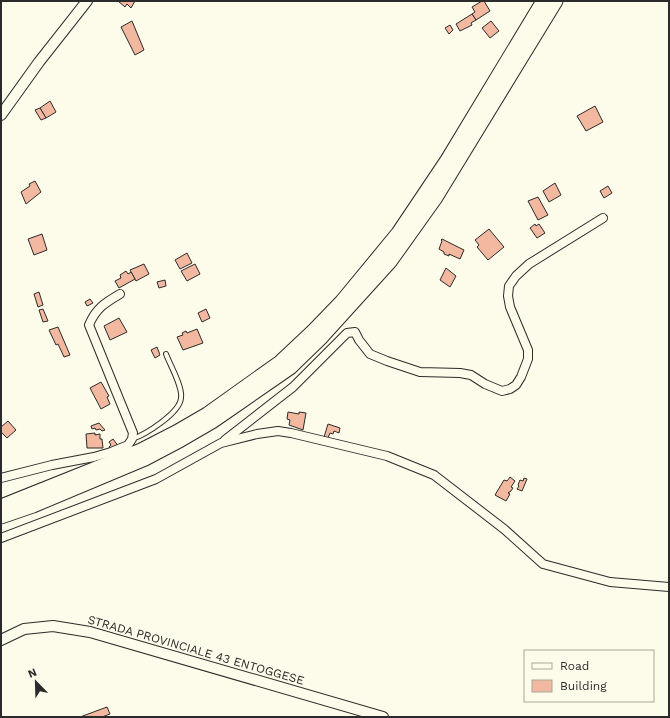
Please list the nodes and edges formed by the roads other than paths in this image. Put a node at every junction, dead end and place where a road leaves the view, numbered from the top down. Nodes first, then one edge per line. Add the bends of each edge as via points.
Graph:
1 (87, 1) edge
2 (543, 1) edge
3 (556, 1) edge
4 (1, 115) edge
5 (603, 218) dead end
6 (120, 294) dead end
7 (166, 354) dead end
8 (132, 439) junction
9 (222, 443) junction
10 (1, 478) edge
11 (1, 506) edge
12 (1, 517) edge
13 (1, 538) edge
14 (669, 587) edge
15 (1, 640) edge
16 (383, 717) edge

1 - 4 street
2 - 11 highway via 447,160 398,233 342,301 280,362 207,414 176,432 141,450
3 - 12 highway via 435,199 390,262 342,317 295,363 212,422 181,440 34,506
5 - 9 street via 529,264 509,286 510,307 528,350 522,377 510,389 502,391 471,375 420,372 387,361 370,354 358,340 355,332 348,333 293,387
6 - 8 street via 101,306 89,324 133,433
7 - 8 lane via 182,399 176,409 160,423 140,437
8 - 10 street via 128,444 106,454
9 - 13 street via 156,479
9 - 14 street via 278,431 387,456 434,475 504,529 543,564 610,582
15 - 16 street, STRADA PROVINCIALE 43 ENTOGGESE via 24,629 53,626 90,632

